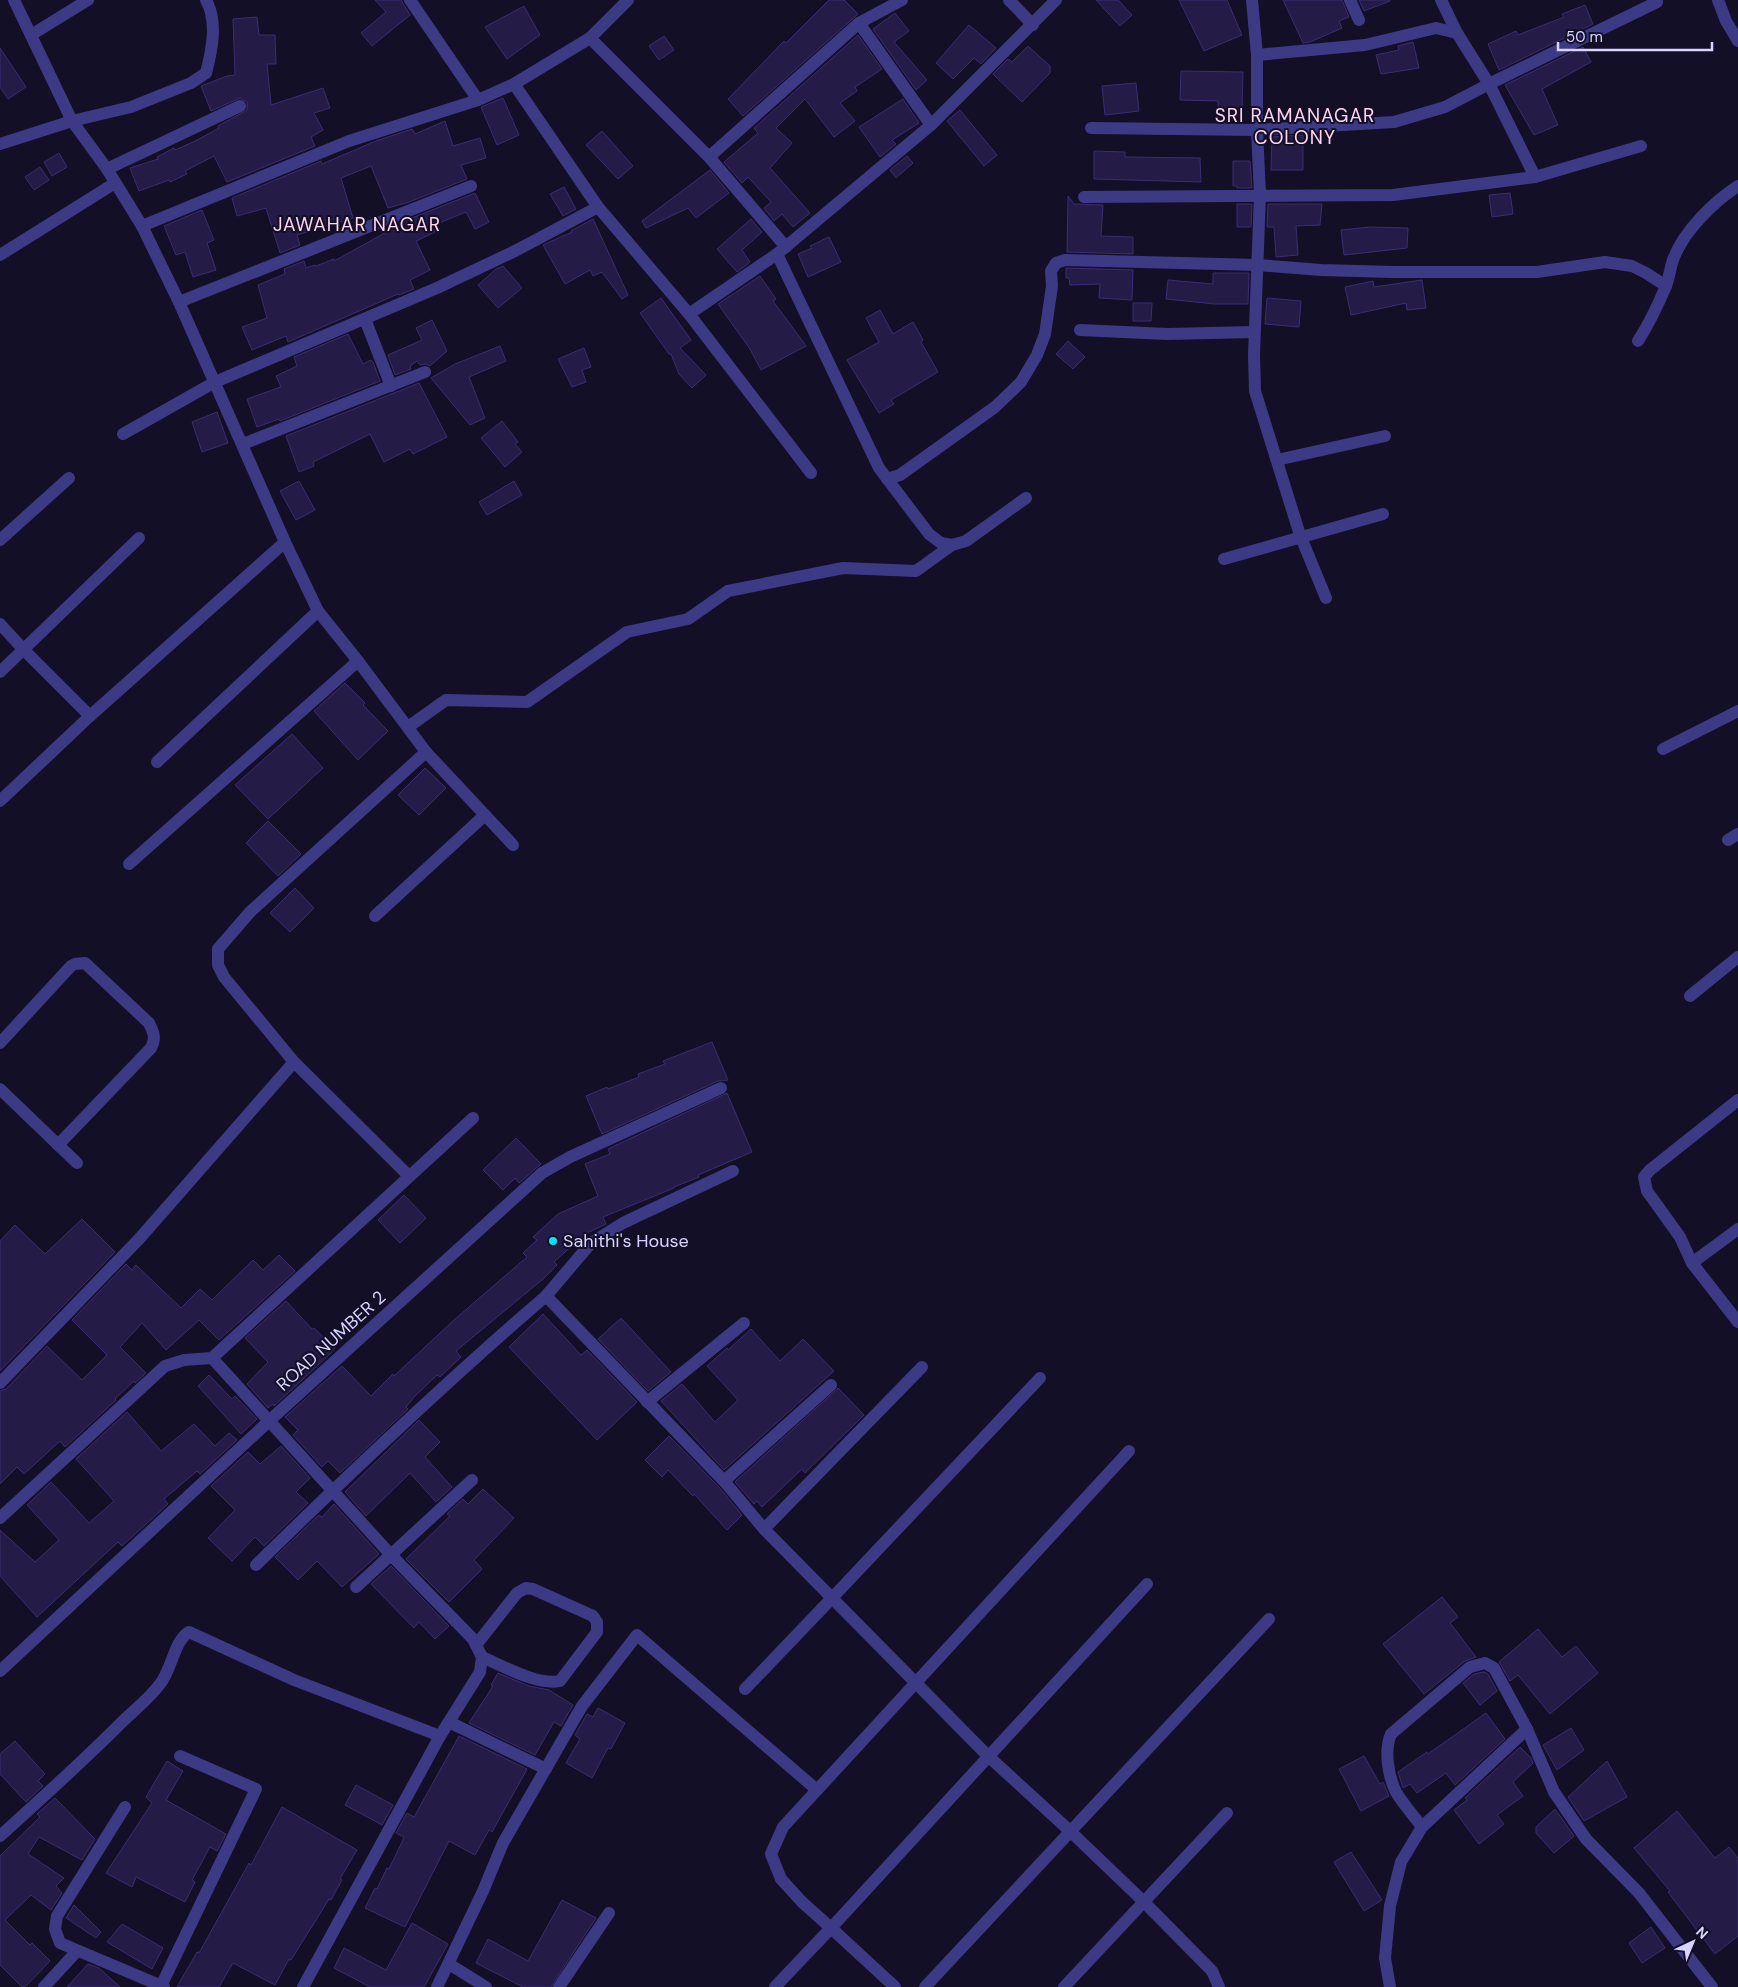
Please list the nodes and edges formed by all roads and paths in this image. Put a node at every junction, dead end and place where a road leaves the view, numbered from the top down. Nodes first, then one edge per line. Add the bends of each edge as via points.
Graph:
1 (14, 0) edge
2 (88, 0) edge
3 (206, 0) edge
4 (410, 0) edge
5 (628, 0) edge
6 (902, 0) edge
7 (1009, 0) edge
8 (1056, 0) edge
9 (1252, 0) edge
10 (1350, 0) edge
11 (1441, 0) edge
12 (1718, 0) edge
13 (1657, 2) dead end
14 (1359, 20) dead end
15 (859, 23) junction
16 (1033, 25) junction
17 (1457, 33) junction
18 (31, 35) junction
19 (590, 38) junction
20 (1738, 42) edge
21 (1257, 55) junction
22 (514, 84) junction
23 (1490, 84) junction
24 (478, 100) junction
25 (240, 106) dead end
26 (72, 121) junction
27 (931, 125) junction
28 (1091, 128) dead end
29 (1257, 130) junction
30 (0, 144) edge
31 (1641, 146) dead end
32 (709, 157) junction
33 (107, 169) junction
34 (1534, 177) junction
35 (115, 183) junction
36 (471, 186) dead end
37 (1738, 186) edge
38 (1260, 194) junction
39 (1084, 197) dead end
40 (598, 206) junction
41 (142, 226) junction
42 (782, 250) junction
43 (0, 255) edge
44 (1258, 266) junction
45 (1666, 286) junction
46 (179, 302) junction
47 (689, 314) junction
48 (365, 319) junction
49 (1080, 330) dead end
50 (1254, 332) junction
51 (1638, 341) dead end
52 (425, 372) dead end
53 (214, 382) junction
54 (391, 386) junction
55 (123, 434) dead end
56 (1385, 436) dead end
57 (243, 444) junction
58 (1277, 460) junction
59 (811, 473) dead end
60 (69, 478) dead end
61 (887, 479) junction
62 (1026, 498) dead end
63 (1383, 514) dead end
64 (139, 538) dead end
65 (1302, 538) junction
66 (0, 540) edge
67 (285, 542) junction
68 (952, 544) junction
69 (1224, 559) dead end
70 (1326, 598) dead end
71 (318, 611) junction
72 (0, 624) edge
73 (24, 650) junction
74 (358, 662) junction
75 (0, 672) edge
76 (1738, 711) edge
77 (90, 716) junction
78 (408, 728) junction
79 (1663, 749) dead end
80 (426, 752) junction
81 (157, 762) dead end
82 (0, 801) edge
83 (485, 815) junction
84 (513, 845) dead end
85 (129, 864) dead end
86 (375, 916) dead end
87 (1738, 957) edge
88 (1690, 996) dead end
89 (0, 1043) edge
90 (294, 1062) junction
91 (721, 1088) dead end
92 (0, 1089) edge
93 (1738, 1100) edge
94 (473, 1118) dead end
95 (58, 1145) junction
96 (77, 1163) dead end
97 (733, 1171) dead end
98 (410, 1176) junction
99 (1738, 1230) edge
100 (1692, 1263) junction
101 (546, 1296) junction
102 (1738, 1322) edge
103 (744, 1323) dead end
104 (212, 1358) junction
105 (922, 1367) dead end
106 (1040, 1378) dead end
107 (0, 1383) edge
108 (831, 1385) dead end
109 (647, 1402) junction
110 (269, 1421) junction
111 (1129, 1451) dead end
112 (472, 1480) dead end
113 (724, 1481) junction
114 (332, 1491) junction
115 (2, 1513) edge
116 (764, 1529) junction
117 (391, 1555) junction
118 (256, 1565) dead end
119 (1147, 1584) dead end
120 (356, 1587) dead end
121 (832, 1598) junction
122 (1269, 1619) dead end
123 (476, 1645) junction
124 (482, 1658) junction
125 (0, 1671) edge
126 (914, 1684) junction
127 (745, 1689) dead end
128 (449, 1722) junction
129 (1527, 1729) junction
130 (440, 1736) junction
131 (180, 1756) dead end
132 (988, 1756) junction
133 (546, 1769) junction
134 (817, 1790) junction
135 (125, 1807) dead end
136 (1227, 1813) dead end
137 (1422, 1827) junction
138 (1071, 1832) junction
139 (0, 1836) edge
140 (1143, 1901) junction
141 (609, 1913) dead end
142 (831, 1928) junction
143 (76, 1951) junction
144 (449, 1964) junction
145 (163, 1986) edge
146 (44, 1987) edge
147 (303, 1987) edge
148 (436, 1987) edge
149 (486, 1987) edge
150 (559, 1987) edge
151 (775, 1987) edge
152 (895, 1987) edge
153 (925, 1987) edge
154 (1064, 1987) edge
155 (1220, 1987) edge
156 (1390, 1987) edge
157 (1712, 1987) edge

1 - 18 street
2 - 18 street
3 - 26 street via 211,10 212,48 206,73 131,107
4 - 24 street
5 - 19 street
6 - 15 street
7 - 16 street
8 - 16 street
9 - 21 street
10 - 14 street
11 - 17 street
12 - 20 street
13 - 23 street
15 - 27 street
15 - 32 street
16 - 27 street
17 - 21 street via 1436,28 1365,45
17 - 23 street
18 - 26 street
19 - 22 street
19 - 32 street
21 - 29 street
22 - 24 street
22 - 40 street
23 - 29 street via 1445,107 1394,122
23 - 34 street
24 - 41 street via 349,141
25 - 33 street
26 - 30 street
26 - 33 street
27 - 42 street
28 - 29 street
29 - 38 street
31 - 34 street
32 - 42 street
33 - 35 street
34 - 38 street via 1393,195
35 - 41 street
35 - 43 street
36 - 46 street
37 - 45 street via 1689,230 1673,259
38 - 39 street
38 - 44 street
40 - 47 street
40 - 48 street via 516,251
41 - 46 street
42 - 47 street
42 - 61 street via 879,468
44 - 45 street via 1375,272 1537,272 1605,262 1632,266
44 - 50 street
44 - 61 street via 1056,262 1051,271 1045,334 1021,382 995,407 900,475
45 - 51 street
46 - 53 street
47 - 59 street
48 - 53 street
48 - 54 street
49 - 50 street via 1167,334
50 - 58 street via 1255,391
52 - 54 street
53 - 55 street
53 - 57 street
54 - 57 street
56 - 58 street
57 - 67 street
58 - 65 street
60 - 66 street
61 - 68 street via 929,534 941,543
62 - 68 street via 966,541
63 - 65 street
64 - 73 street
65 - 69 street
65 - 70 street
67 - 71 street
67 - 77 street
68 - 78 street via 916,571 842,568 728,591 688,619 627,632 528,702 446,700
71 - 74 street
71 - 81 street
72 - 73 street
73 - 75 street
73 - 77 street
74 - 78 street
74 - 85 street
76 - 79 street
77 - 82 street
78 - 80 street
80 - 83 street
80 - 90 street via 250,912 218,949 218,965 224,976
83 - 84 street
83 - 86 street
87 - 88 street
89 - 95 street via 71,966 80,963 85,963 149,1023 155,1041 151,1048
90 - 98 street
90 - 107 street via 140,1238
91 - 110 street, ROAD NUMBER 2 via 542,1173
92 - 95 street
93 - 100 street via 1644,1178 1647,1191 1680,1237
94 - 98 street
95 - 96 street
97 - 101 street via 591,1243
98 - 104 street
99 - 100 street
100 - 102 street
101 - 109 street
101 - 114 street
103 - 109 street
104 - 110 street
104 - 115 street via 184,1360 165,1366
105 - 116 street
106 - 121 street
108 - 113 street
109 - 113 street
110 - 114 street
110 - 125 street, ROAD NUMBER 2
111 - 126 street
112 - 117 street
113 - 116 street
114 - 117 street
114 - 118 street
116 - 121 street
117 - 120 street
117 - 123 street
119 - 132 street
121 - 126 street
121 - 127 street
122 - 138 street
123 - 124 street
123 - 124 street via 517,1592 526,1588 593,1616 597,1622 597,1632 560,1681 541,1681
124 - 128 street via 480,1672
126 - 132 street
126 - 134 street
128 - 130 street
128 - 133 street
129 - 137 street
129 - 137 street via 1494,1668 1485,1663 1470,1667 1391,1734 1388,1742 1391,1777 1396,1792
129 - 157 street via 1554,1792 1586,1838 1639,1894
130 - 139 street via 294,1680 189,1632 183,1635 160,1684
130 - 147 street
131 - 145 street via 256,1789
132 - 138 street
132 - 142 street
133 - 134 street via 582,1706 637,1634
133 - 144 street via 503,1843
134 - 142 street via 783,1827 771,1854 781,1879
135 - 143 street via 58,1916 55,1929 60,1943
136 - 140 street
137 - 156 street via 1401,1862 1390,1906 1385,1958
138 - 140 street
138 - 153 street
140 - 154 street
140 - 155 street via 1212,1972
141 - 150 street
142 - 151 street
142 - 152 street
143 - 145 street
143 - 146 street
144 - 148 street
144 - 149 street

